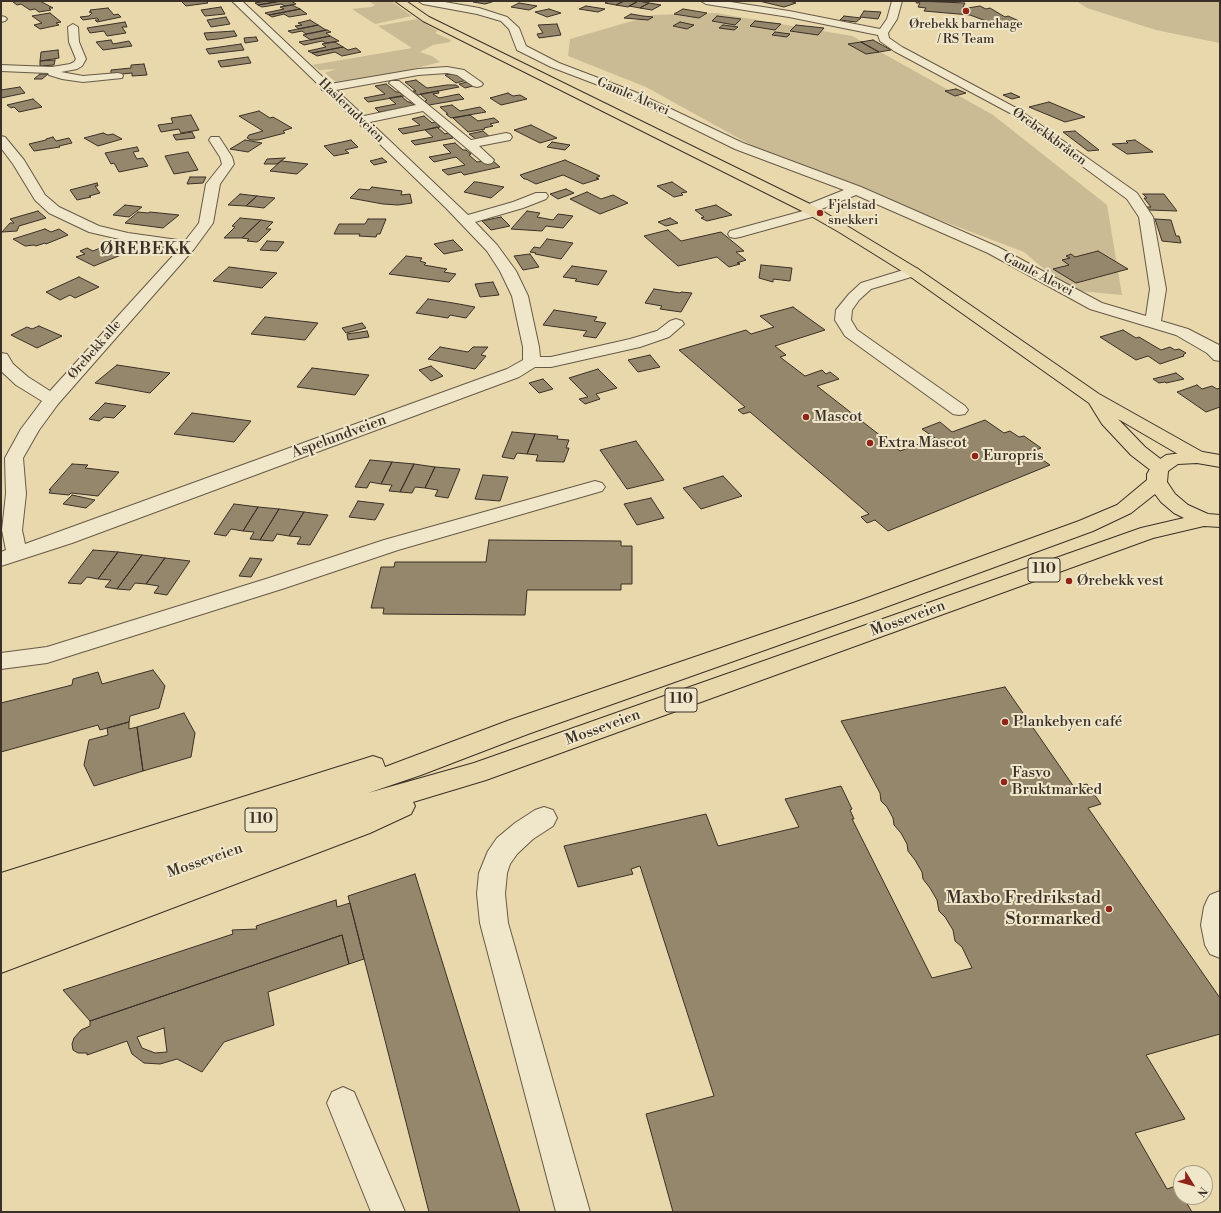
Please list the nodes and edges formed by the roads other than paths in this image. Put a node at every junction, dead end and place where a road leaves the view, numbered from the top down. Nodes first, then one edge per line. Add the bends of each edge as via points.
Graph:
1 (237, 1) edge
2 (423, 1) edge
3 (706, 1) edge
4 (897, 1) edge
5 (404, 2) edge
6 (800, 6) dead end
7 (789, 14) junction
8 (73, 27) dead end
9 (884, 33) junction
10 (1, 68) edge
11 (52, 70) junction
12 (118, 76) dead end
13 (485, 76) dead end
14 (395, 84) dead end
15 (326, 88) junction
16 (425, 107) junction
17 (361, 120) junction
18 (506, 136) dead end
19 (1, 140) edge
20 (215, 140) dead end
21 (469, 144) junction
22 (488, 160) dead end
23 (856, 190) junction
24 (541, 196) dead end
25 (811, 210) junction
26 (466, 220) junction
27 (735, 234) dead end
28 (189, 246) junction
29 (913, 272) junction
30 (1153, 323) junction
31 (676, 324) dead end
32 (1220, 356) edge
33 (1, 358) edge
34 (532, 362) junction
35 (1093, 398) junction
36 (52, 400) junction
37 (959, 410) dead end
38 (1213, 459) edge
39 (1159, 475) junction
40 (596, 487) dead end
41 (1216, 521) edge
42 (9, 556) edge
43 (1, 661) edge
44 (519, 726) junction
45 (477, 773) junction
46 (544, 818) dead end
47 (1, 885) edge
48 (1220, 904) edge
49 (1, 908) edge
50 (1, 933) edge
51 (1220, 944) edge
52 (1, 959) edge
53 (343, 1103) dead end
54 (388, 1212) edge
55 (573, 1212) edge

1 - 15 street, Haslerudveien
2 - 23 street, Gamle Ålevei via 479,11 504,19 514,28 521,48 555,65 631,94 739,146
3 - 7 street
4 - 9 street via 892,19
5 - 25 main road, Gamle Ålevei via 426,19
6 - 7 street
7 - 9 street
8 - 11 street via 74,42 81,59 72,67
9 - 30 street, Ørebekkbråten via 884,39 898,49 1014,111 1132,196 1146,217 1158,289
10 - 11 street
11 - 12 street via 54,74 83,79
13 - 15 street via 473,81 453,70 436,70
14 - 16 street
15 - 17 street, Haslerudveien
16 - 17 street
16 - 21 street
17 - 26 street, Haslerudveien
18 - 21 street
19 - 28 street via 20,163 40,197 54,210 94,229
20 - 28 street, Ørebekk alle via 226,157 227,167 213,184 210,213 206,223
21 - 22 street
23 - 25 street
23 - 30 street, Gamle Ålevei via 993,250 1096,306
24 - 26 street
25 - 27 street
25 - 29 main road, Gamle Ålevei
26 - 34 street, Haslerudveien via 492,248 508,271 520,296
28 - 36 street, Ørebekk alle
29 - 35 main road, Gamle Ålevei
29 - 37 street via 866,286 854,296 844,310 843,320 851,333
30 - 32 street, Gamle Ålevei via 1182,332
31 - 34 street, Aspelundveien via 663,334 634,343 551,362
33 - 36 street via 22,381
34 - 42 street, Aspelundveien via 506,376 73,535
35 - 38 main road, Gamle Ålevei
35 - 39 main road, Gamle Ålevei via 1108,420
36 - 42 street, Ørebekk alle via 30,428 14,458 16,494
38 - 39 main road, 110 via 1173,459
39 - 41 main road, 110 via 1168,498 1181,509
39 - 44 main road, Mosseveien / 110 via 1124,509 1086,526 864,607
40 - 43 street via 391,545 47,655
41 - 45 main road, Mosseveien / 110 via 1148,533
44 - 47 main road, 110 via 405,756
44 - 49 main road, Mosseveien / 110 via 412,768
45 - 50 main road, Mosseveien / 110 via 355,808
45 - 52 main road, 110 via 361,824
46 - 55 street via 506,846 493,873 491,894 496,930
48 - 51 street via 1215,925
53 - 54 street

